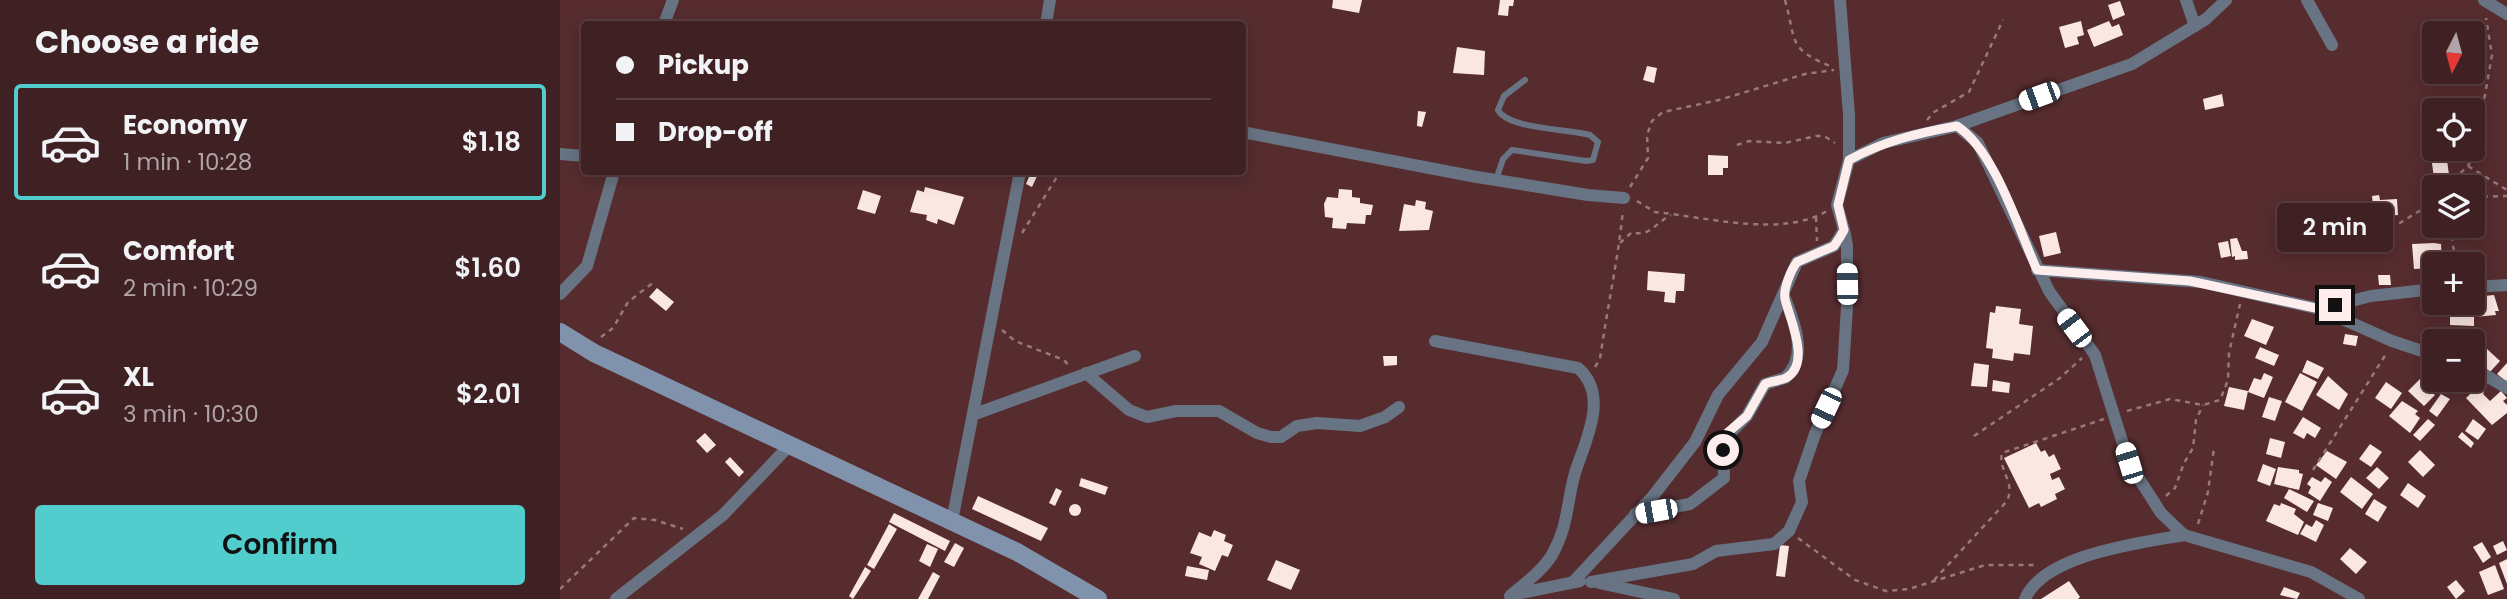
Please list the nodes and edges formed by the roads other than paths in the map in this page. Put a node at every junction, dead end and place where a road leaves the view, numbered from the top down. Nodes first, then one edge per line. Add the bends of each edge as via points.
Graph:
1 (673, 0) edge
2 (1050, 0) edge
3 (1840, 0) edge
4 (2186, 0) edge
5 (2226, 0) edge
6 (2307, 0) edge
7 (2485, 0) edge
8 (2507, 14) edge
9 (665, 21) edge
10 (1046, 21) edge
11 (2195, 26) junction
12 (2332, 45) dead end
13 (1525, 80) dead end
14 (1957, 126) junction
15 (1246, 133) edge
16 (560, 155) edge
17 (581, 156) edge
18 (1848, 163) junction
19 (613, 175) edge
20 (1019, 175) edge
21 (1496, 180) junction
22 (1624, 198) road end
23 (1844, 230) junction
24 (2037, 270) junction
25 (2507, 285) edge
26 (2485, 286) edge
27 (2422, 290) edge
28 (560, 294) edge
29 (1784, 296) junction
30 (2320, 309) junction
31 (560, 332) edge
32 (1435, 341) dead end
33 (2422, 351) edge
34 (1135, 356) dead end
35 (1082, 374) junction
36 (2485, 375) edge
37 (2507, 388) edge
38 (1399, 407) dead end
39 (975, 414) junction
40 (788, 447) junction
41 (1635, 514) junction
42 (952, 521) junction
43 (2184, 535) junction
44 (1574, 581) junction
45 (1591, 582) junction
46 (1524, 591) junction
47 (1508, 598) edge
48 (616, 599) edge
49 (1098, 599) edge
50 (1535, 599) edge
51 (1674, 599) edge
52 (2025, 599) edge
53 (2359, 599) edge

1 - 9 street
2 - 10 street
3 - 18 street via 1848,68
4 - 11 street
5 - 11 street
6 - 12 street
7 - 8 street
11 - 14 street via 2132,64
13 - 21 lane via 1504,96 1498,110 1501,116 1590,135 1596,138 1598,149 1593,160 1586,161 1512,150 1503,159
14 - 18 street via 1882,143
14 - 24 street via 1978,144
15 - 21 street
16 - 17 street
18 - 23 street via 1838,205
19 - 28 street via 587,266
20 - 39 street
21 - 22 street
23 - 29 street via 1834,246 1797,262
23 - 45 street via 1847,307 1843,370 1799,481 1803,496 1789,531 1774,544 1716,551 1693,565
24 - 30 street via 2190,281
24 - 43 street via 2090,347 2129,463 2161,513
25 - 26 street
27 - 30 street via 2371,296
29 - 41 street via 1762,342 1718,395 1704,430
29 - 41 street via 1797,334 1795,362 1785,378 1765,384 1747,416 1726,434 1724,478 1690,504
30 - 33 street
31 - 40 street
32 - 47 street via 1578,368 1593,394 1590,432 1576,470 1565,529 1550,558
34 - 35 street
35 - 38 street via 1129,410 1146,417 1176,411 1219,411 1271,437 1317,423 1360,426
35 - 39 street
36 - 37 street
39 - 42 street
40 - 42 street
40 - 48 street via 728,510
41 - 44 street
42 - 49 street
43 - 52 street via 2101,552 2065,565 2036,583
43 - 53 street via 2311,572
44 - 45 street
44 - 46 street
45 - 51 street
46 - 47 street
46 - 50 street

